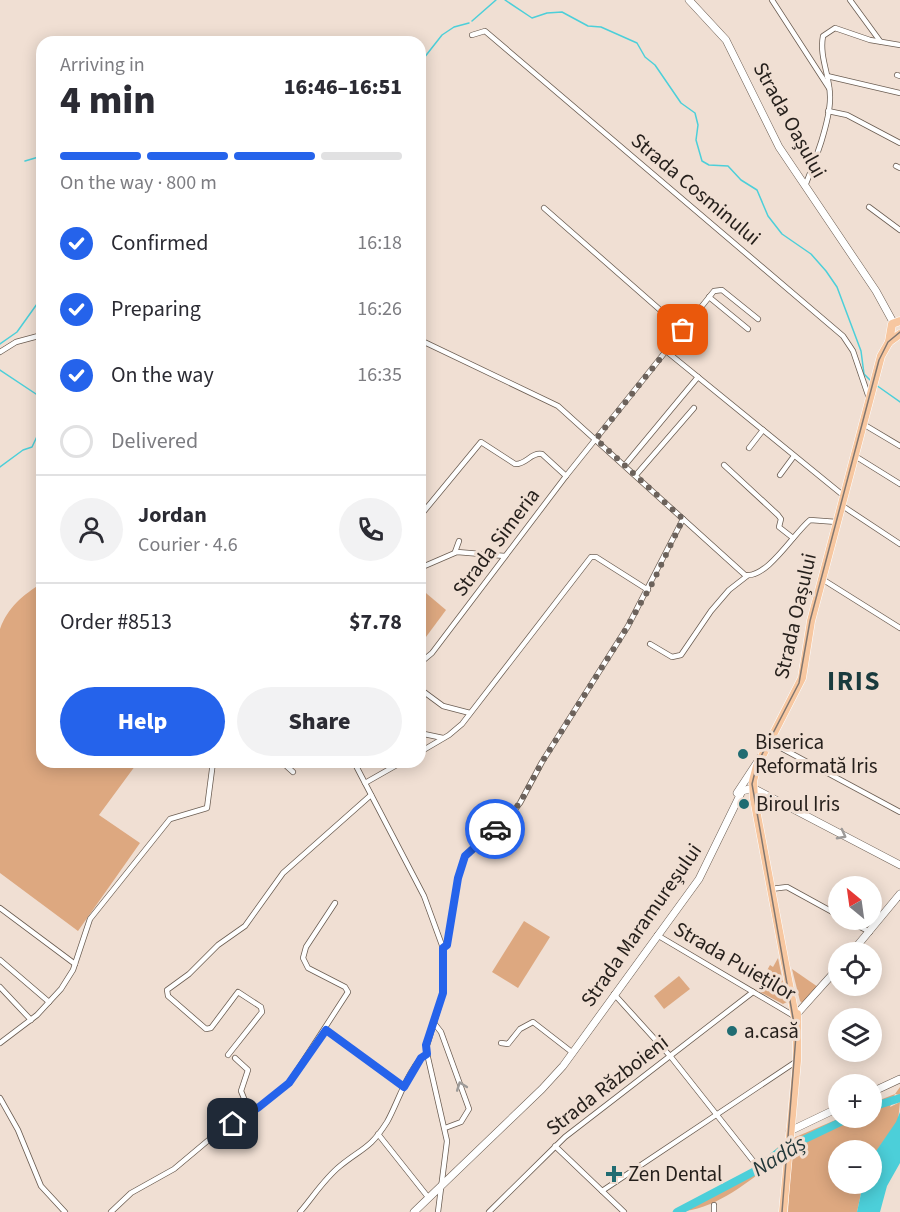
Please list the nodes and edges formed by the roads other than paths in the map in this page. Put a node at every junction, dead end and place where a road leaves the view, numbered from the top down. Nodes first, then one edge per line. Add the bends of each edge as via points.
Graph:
1 (689, 0) edge
2 (772, 0) edge
3 (850, 0) edge
4 (472, 35) dead end
5 (881, 42) junction
6 (900, 45) edge
7 (827, 76) junction
8 (830, 89) junction
9 (900, 93) edge
10 (828, 111) junction
11 (900, 144) edge
12 (805, 186) junction
13 (869, 207) dead end
14 (544, 208) dead end
15 (900, 231) edge
16 (709, 297) junction
17 (758, 319) dead end
18 (748, 329) dead end
19 (683, 330) junction
20 (897, 331) edge
21 (36, 337) edge
22 (426, 343) edge
23 (666, 351) junction
24 (0, 352) edge
25 (698, 377) junction
26 (870, 396) junction
27 (694, 408) dead end
28 (863, 424) junction
29 (763, 430) junction
30 (596, 439) junction
31 (900, 446) edge
32 (749, 448) dead end
33 (794, 456) junction
34 (855, 456) junction
35 (625, 465) junction
36 (724, 465) dead end
37 (636, 475) junction
38 (780, 475) dead end
39 (566, 476) junction
40 (900, 484) edge
41 (844, 496) junction
42 (841, 505) junction
43 (426, 509) edge
44 (683, 519) junction
45 (837, 522) junction
46 (793, 538) junction
47 (459, 541) dead end
48 (900, 544) edge
49 (455, 552) junction
50 (505, 556) junction
51 (426, 565) edge
52 (747, 576) junction
53 (822, 579) junction
54 (648, 590) junction
55 (900, 628) edge
56 (650, 644) dead end
57 (426, 658) edge
58 (426, 693) edge
59 (470, 714) junction
60 (426, 734) edge
61 (443, 738) junction
62 (770, 741) junction
63 (426, 748) edge
64 (762, 756) junction
65 (212, 768) edge
66 (289, 768) edge
67 (357, 768) edge
68 (391, 768) edge
69 (293, 772) dead end
70 (365, 783) junction
71 (742, 783) junction
72 (753, 785) junction
73 (371, 795) junction
74 (735, 802) junction
75 (900, 812) edge
76 (900, 865) edge
77 (771, 889) junction
78 (900, 894) edge
79 (335, 903) dead end
80 (0, 908) edge
81 (828, 910) edge
82 (866, 930) edge
83 (870, 932) junction
84 (657, 935) junction
85 (861, 942) edge
86 (443, 948) junction
87 (0, 960) edge
88 (75, 964) junction
89 (828, 979) edge
90 (0, 987) edge
91 (753, 992) junction
92 (615, 994) junction
93 (49, 1002) junction
94 (795, 1016) junction
95 (31, 1020) junction
96 (434, 1023) junction
97 (326, 1030) junction
98 (0, 1043) edge
99 (501, 1043) dead end
100 (573, 1053) junction
101 (427, 1054) junction
102 (228, 1055) dead end
103 (671, 1057) junction
104 (236, 1058) dead end
105 (797, 1060) junction
106 (900, 1079) edge
107 (404, 1087) junction
108 (882, 1087) edge
109 (0, 1098) edge
110 (250, 1113) junction
111 (828, 1113) edge
112 (717, 1115) junction
113 (445, 1128) junction
114 (789, 1133) junction
115 (378, 1134) junction
116 (555, 1146) junction
117 (754, 1162) dead end
118 (443, 1184) junction
119 (602, 1191) junction
120 (428, 1197) junction
121 (714, 1205) dead end
122 (65, 1212) edge
123 (111, 1212) edge
124 (300, 1212) edge
125 (414, 1212) edge
126 (438, 1212) edge
127 (489, 1212) edge
128 (624, 1212) edge
129 (714, 1212) edge
130 (783, 1212) edge

1 - 12 main road, Strada Oașului via 726,40 779,147
2 - 8 street
3 - 5 street
4 - 26 street, Strada Cosminului via 485,31 841,334 853,351
5 - 6 street
5 - 7 street via 830,29 823,36 822,45
7 - 8 street
7 - 9 street
8 - 10 street
10 - 11 street via 847,116
10 - 12 street
12 - 20 main road, Strada Oașului via 876,291
13 - 15 street
14 - 19 street
16 - 17 street via 722,290
16 - 18 street
16 - 19 street, Strada Simeria
19 - 23 street, Strada Simeria
20 - 26 main road, Strada Oașului via 878,366
21 - 24 street
22 - 30 street via 558,406
23 - 25 street
23 - 30 street, Strada Simeria
25 - 29 street
25 - 35 street
26 - 28 main road, Strada Oașului
27 - 37 street
28 - 31 street
28 - 34 main road, Strada Oașului
29 - 32 street
29 - 33 street
30 - 35 street
30 - 39 street, Strada Simeria
33 - 38 street
33 - 41 street
34 - 40 street
34 - 41 main road, Strada Oașului
35 - 37 street
36 - 46 street via 778,515 779,527
37 - 44 street
39 - 43 street via 542,454 515,464 481,442
39 - 50 street, Strada Simeria
41 - 42 main road, Strada Oașului
42 - 45 main road, Strada Oașului
42 - 48 street
44 - 52 street
44 - 54 street
45 - 46 street via 813,519
45 - 53 main road, Strada Oașului
46 - 52 street via 767,566
47 - 49 street
49 - 50 street
49 - 51 street
50 - 57 street, Strada Simeria
52 - 56 street via 711,611 681,655 672,657
53 - 55 street
53 - 62 main road, Strada Oașului via 808,633 802,678
54 - 59 street via 591,557
54 - 86 street via 520,803 507,820 465,856 447,945
58 - 59 street via 443,706
59 - 61 street
60 - 61 street
61 - 63 street
62 - 64 main road, Strada Oașului
62 - 75 street
64 - 71 main road
64 - 72 main road, Strada Oașului
65 - 88 street via 207,808 170,819 90,919
66 - 69 street
67 - 70 street
68 - 70 street
70 - 73 street
71 - 72 main road
71 - 74 main road
72 - 74 main road, Strada Maramureșului
72 -> 76 main road
72 - 77 main road, Strada Oașului
73 - 86 street via 424,896
73 - 102 street via 283,873 245,926 167,990 168,996 206,1029 211,1028 238,992 261,1006 262,1011
74 - 84 main road, Strada Maramureșului via 703,872
77 - 81 street via 787,887
77 - 94 main road, Strada Oașului via 798,1013
78 - 83 main road
79 - 97 street via 303,953 308,968 348,990
80 - 88 street
82 - 83 street
83 - 85 main road
84 - 91 street, Strada Puieților
84 - 92 main road, Strada Maramureșului
86 - 96 street via 443,993
87 - 93 street
88 - 93 street
89 - 94 main road
90 - 95 street
91 - 94 street, Strada Puieților
91 - 103 street, Strada Războieni
92 - 100 main road, Strada Maramureșului
92 - 103 street
93 - 95 street
94 - 105 main road, Strada Oașului
95 - 98 street
96 - 101 street
113 -> 96 street via 461,1122 469,1109 441,1032
97 - 107 street
97 - 110 street via 289,1083
99 - 100 street via 508,1044 520,1029 533,1022
100 - 118 main road, Strada Maramureșului via 542,1089
101 - 107 street
101 - 113 street
103 - 112 street
103 - 116 street, Strada Războieni
104 - 110 street via 248,1070 241,1091
105 - 112 street
105 - 114 main road, Strada Oașului
106 - 108 main road
107 - 115 street
109 - 122 street via 41,1186
110 - 123 street via 211,1138 174,1169 131,1193
111 - 114 main road
112 - 117 street
112 - 119 street
113 - 118 street via 448,1147
114 - 130 main road, Strada Oașului
115 - 120 street
115 - 124 street via 366,1149 339,1167
116 - 119 street
116 - 127 street, Strada Războieni
118 - 120 main road, Strada Maramureșului
118 - 126 street
119 - 128 street
120 - 125 main road, Strada Maramureșului
121 - 129 street

